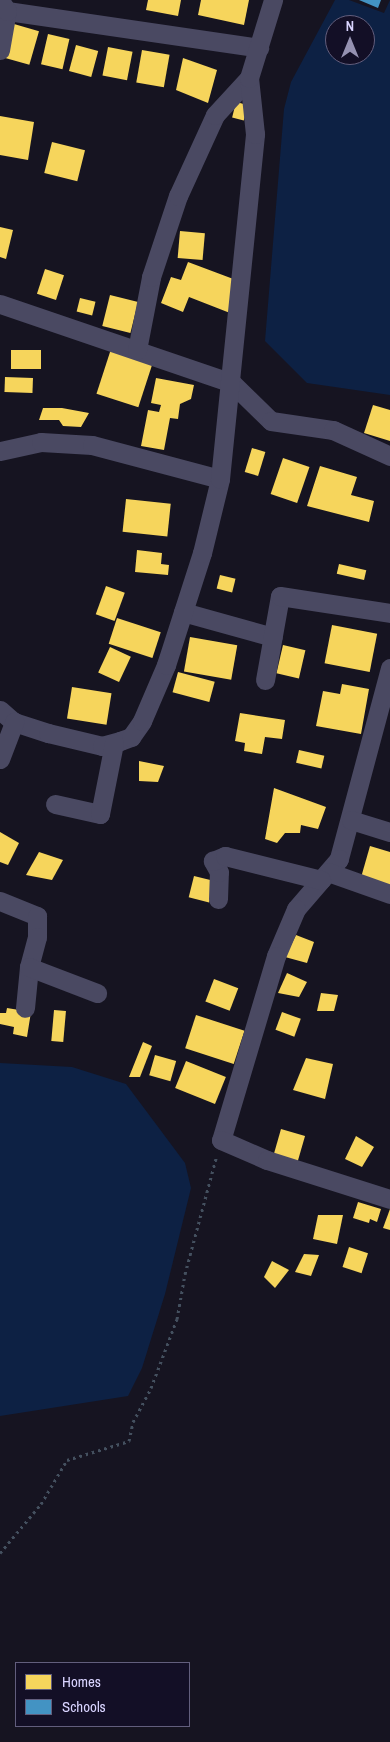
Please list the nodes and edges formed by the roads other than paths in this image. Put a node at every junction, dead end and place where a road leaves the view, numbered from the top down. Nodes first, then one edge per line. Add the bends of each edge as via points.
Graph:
1 (273, 0) edge
2 (2, 7) edge
3 (258, 48) junction
4 (0, 50) edge
5 (249, 78) junction
6 (0, 304) edge
7 (137, 350) junction
8 (232, 382) junction
9 (0, 451) edge
10 (390, 456) edge
11 (220, 479) junction
12 (183, 612) junction
13 (390, 613) edge
14 (273, 636) junction
15 (390, 668) edge
16 (265, 680) dead end
17 (7, 716) edge
18 (114, 743) junction
19 (0, 759) edge
20 (55, 804) dead end
21 (351, 820) junction
22 (390, 832) edge
23 (324, 876) junction
24 (390, 894) edge
25 (218, 899) dead end
26 (0, 901) edge
27 (29, 967) junction
28 (97, 993) dead end
29 (25, 1008) dead end
30 (390, 1199) edge

1 - 3 street
2 - 3 street
2 - 4 street
3 - 5 street
5 - 7 street via 215,115 178,196 150,277
5 - 8 street via 255,134
6 - 7 street
7 - 8 street
8 - 10 street via 270,421 333,430
8 - 11 street
9 - 11 street via 41,442 92,445
11 - 12 street
12 - 14 street
12 - 18 street via 166,665 142,720 131,737
13 - 14 street via 280,596
14 - 16 street
15 - 21 street
17 - 18 street via 102,746
17 - 19 street
18 - 20 street via 100,814
21 - 22 street
21 - 23 street via 339,859
23 - 24 street
23 - 25 street via 226,856 213,861 219,872
23 - 30 street via 296,909 276,956 221,1140 267,1160
26 - 27 street via 37,916 37,937
27 - 28 street
27 - 29 street

